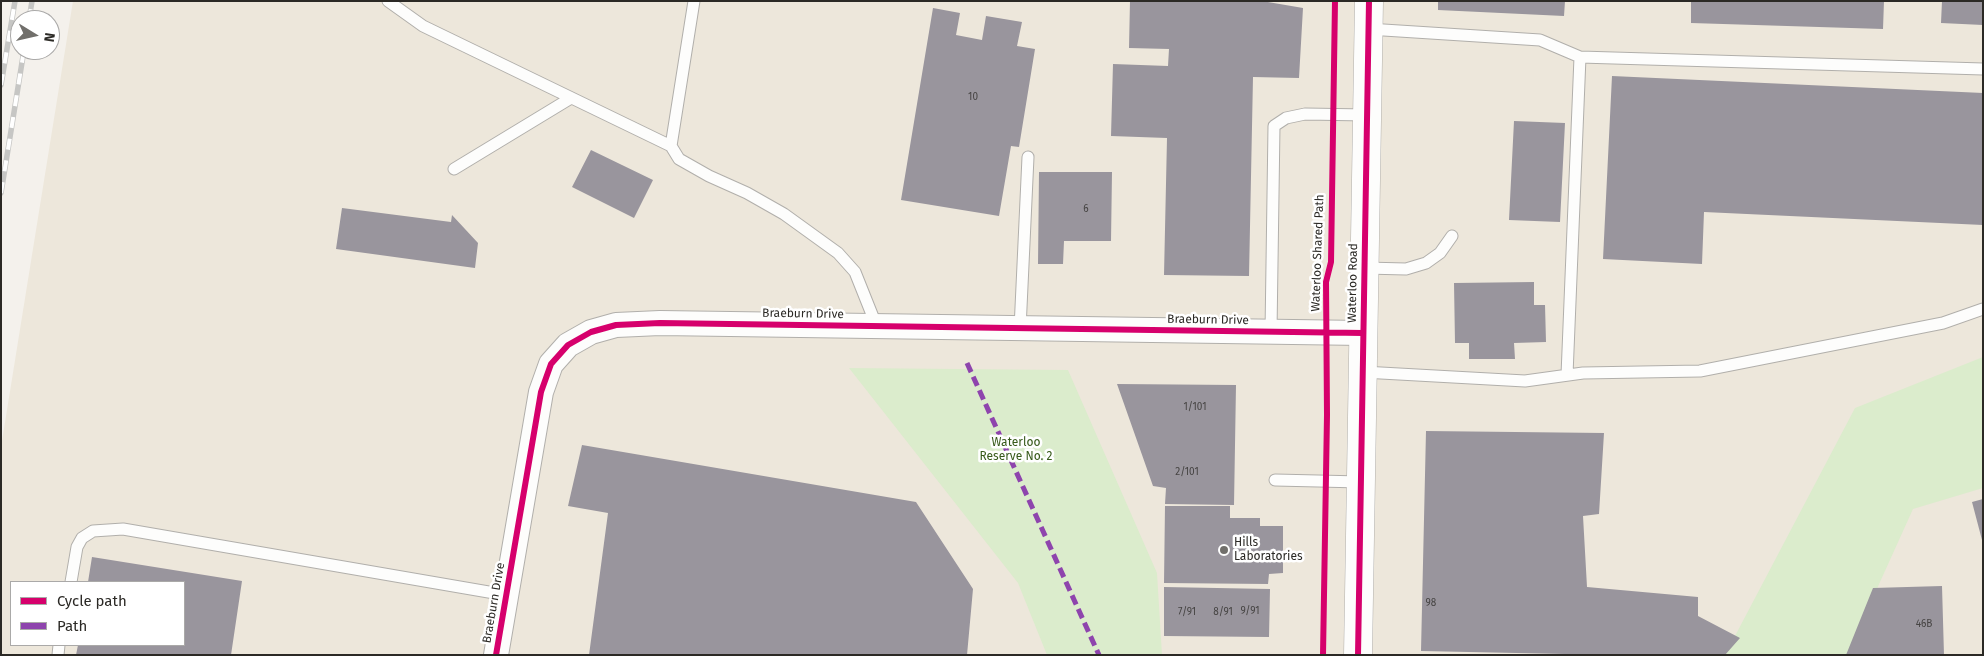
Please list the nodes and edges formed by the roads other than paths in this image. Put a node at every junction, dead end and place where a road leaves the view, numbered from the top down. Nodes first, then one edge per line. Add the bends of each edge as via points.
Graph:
1 (388, 1) edge
2 (694, 1) edge
3 (1369, 1) edge
4 (1368, 29) junction
5 (1580, 57) junction
6 (1983, 69) edge
7 (571, 98) junction
8 (1367, 114) junction
9 (671, 146) junction
10 (1028, 157) dead end
11 (454, 169) dead end
12 (1452, 236) dead end
13 (1365, 268) junction
14 (1983, 309) edge
15 (877, 326) junction
16 (1020, 329) junction
17 (1272, 332) junction
18 (1363, 333) junction
19 (1363, 372) junction
20 (1567, 375) junction
21 (1275, 480) dead end
22 (1361, 482) junction
23 (71, 581) edge
24 (506, 595) junction
25 (496, 655) edge
26 (1358, 655) edge

1 - 7 lane via 423,26
2 - 9 lane
3 - 4 street, Waterloo Road
4 - 5 lane via 1540,40
4 - 8 street, Waterloo Road
5 - 6 lane
5 - 20 lane
7 - 9 lane
7 - 11 lane
8 - 13 street, Waterloo Road
8 - 17 lane via 1304,114 1286,118 1274,126
9 - 15 lane via 679,159 784,214 838,253 856,272
10 - 16 lane
12 - 13 lane via 1440,254 1426,263 1406,269
13 - 18 street, Waterloo Road
14 - 20 lane via 1943,322 1700,371
15 - 16 street, Braeburn Drive
15 - 24 street, Braeburn Drive via 616,325 591,332 568,344 551,364 541,392
16 - 17 street, Braeburn Drive
17 - 18 street, Braeburn Drive
18 - 19 street, Waterloo Road
19 - 20 lane via 1525,381
19 - 22 street, Waterloo Road
21 - 22 lane
22 - 26 street, Waterloo Road
23 - 24 lane via 77,547 82,538 93,531 124,529
24 - 25 street, Braeburn Drive

